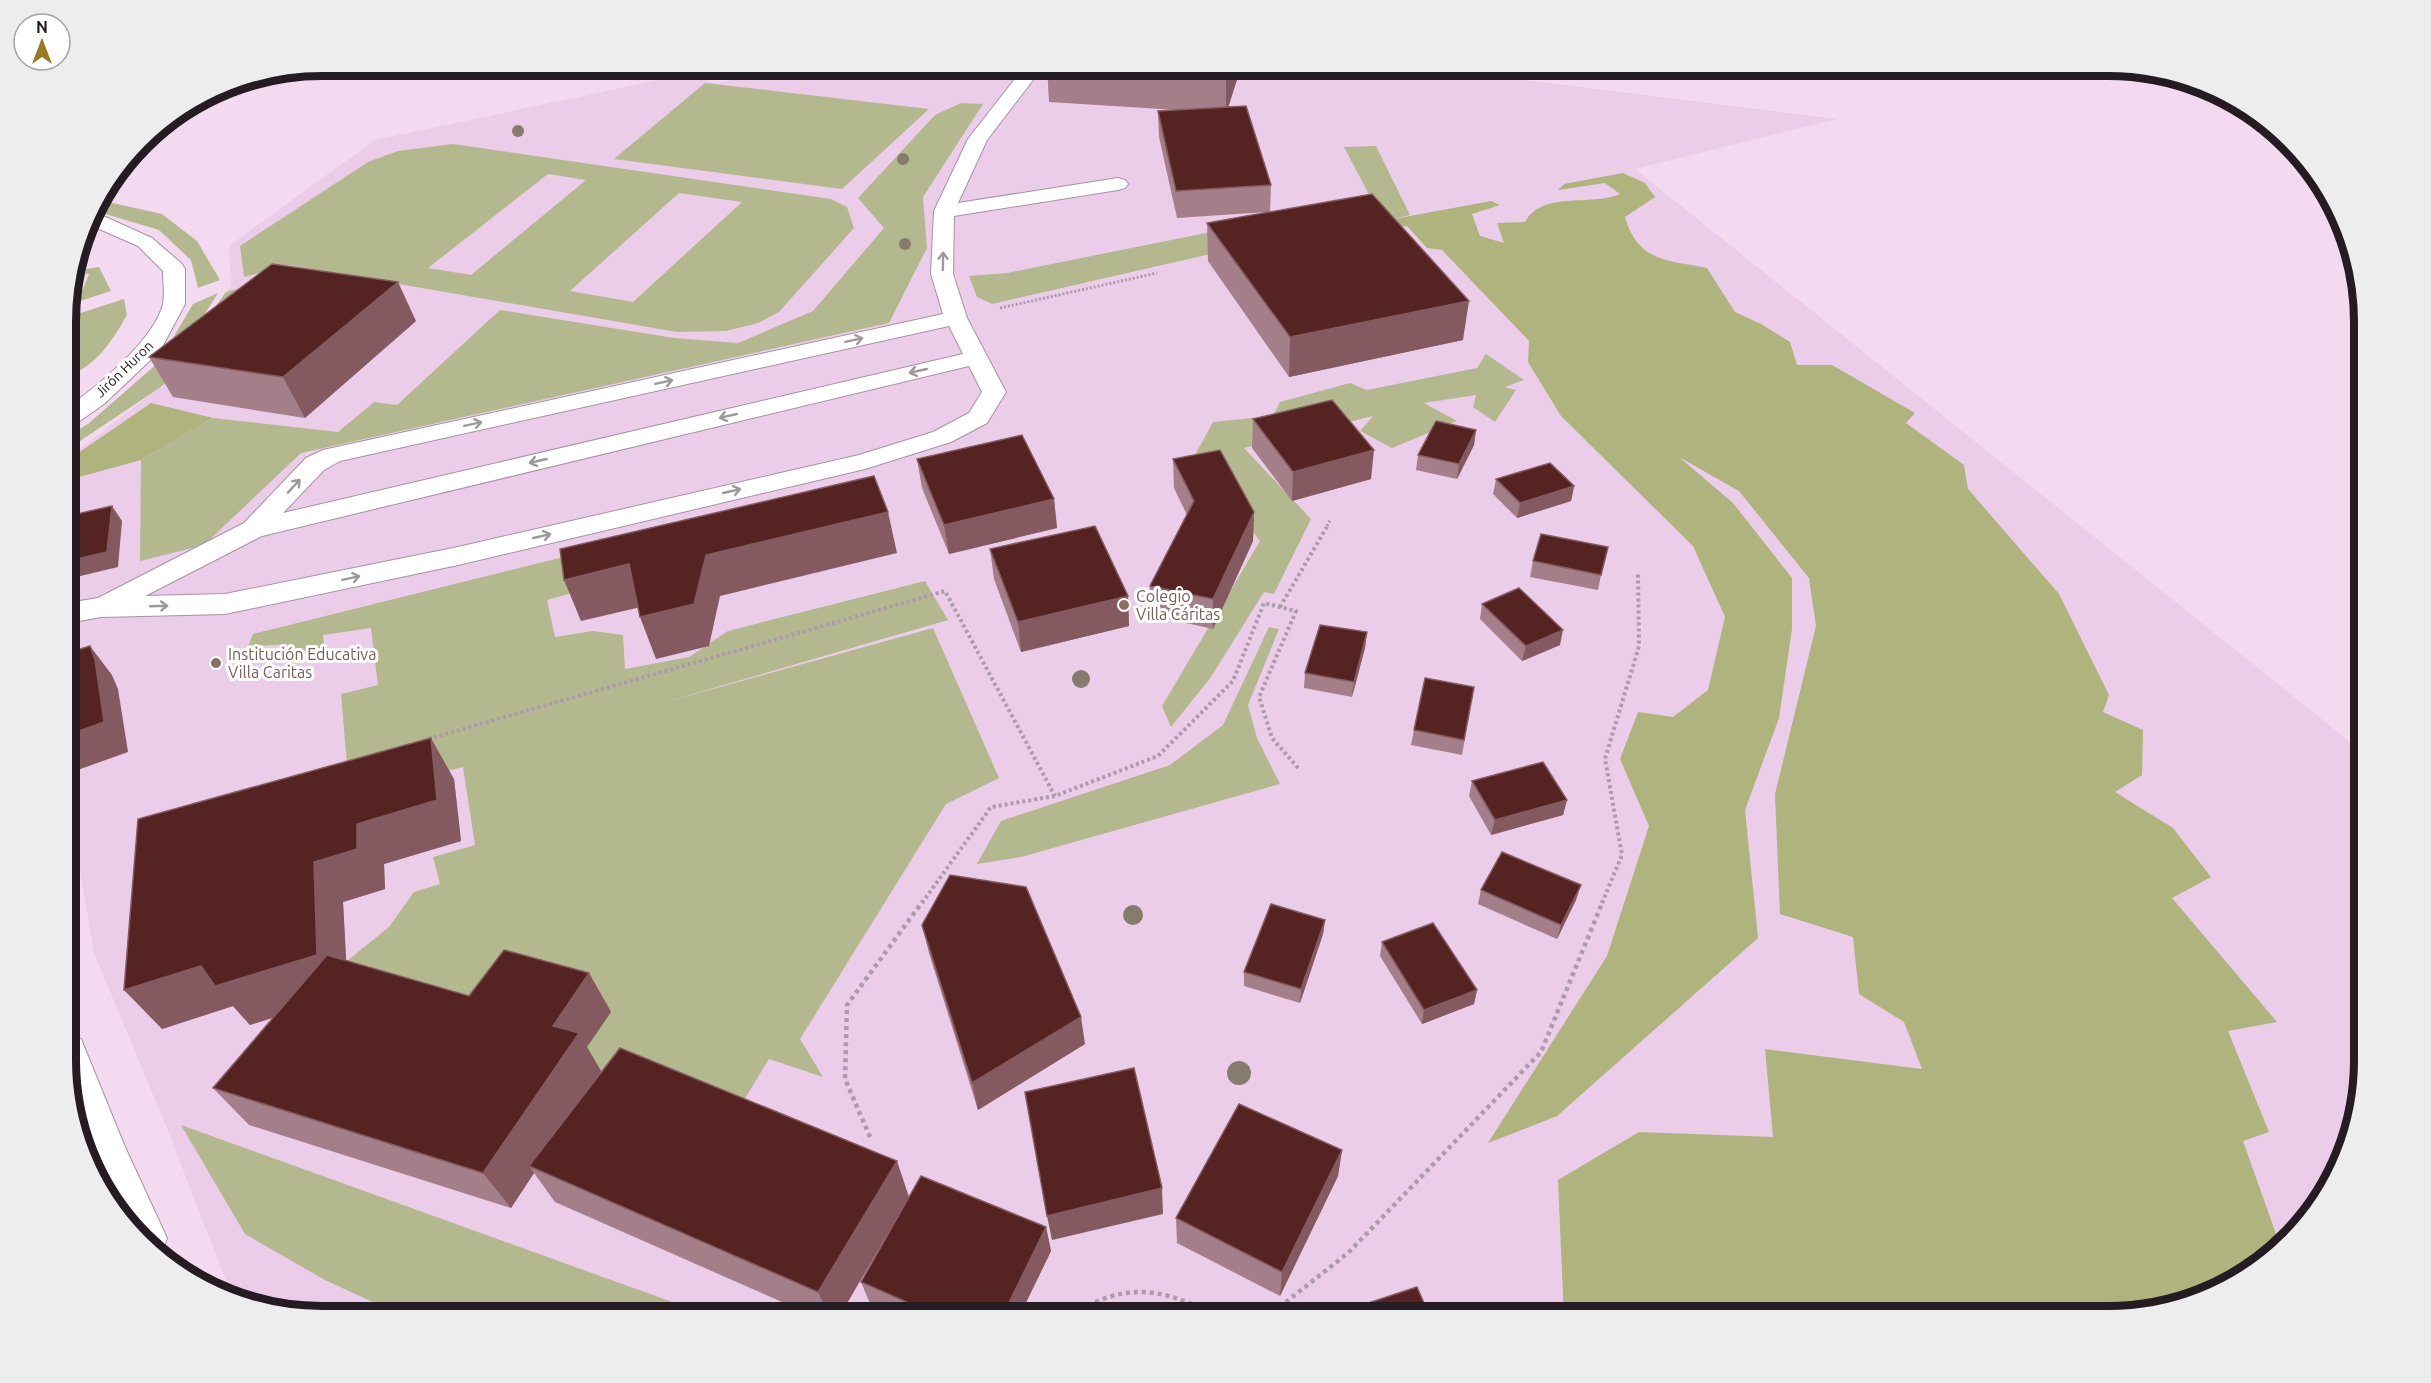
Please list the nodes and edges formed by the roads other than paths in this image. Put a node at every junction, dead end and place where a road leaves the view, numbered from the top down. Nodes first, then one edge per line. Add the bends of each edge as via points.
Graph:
1 (1027, 76) edge
2 (1118, 184) dead end
3 (944, 211) junction
4 (99, 221) edge
5 (956, 318) junction
6 (975, 358) junction
7 (76, 412) edge
8 (254, 529) junction
9 (100, 607) junction
10 (76, 612) edge
11 (77, 1074) edge
12 (142, 1227) edge

1 - 3 lane via 978,139
2 - 3 lane
5 -> 3 lane via 942,274
4 - 7 lane, Jirón Huron via 145,242 174,269 174,304 152,346
5 - 6 lane
8 -> 5 lane via 315,464 332,455
6 -> 8 lane
9 -> 6 lane via 225,604 458,556 865,461 942,437 978,418 994,392
8 - 9 lane
9 - 10 lane
11 - 12 lane

